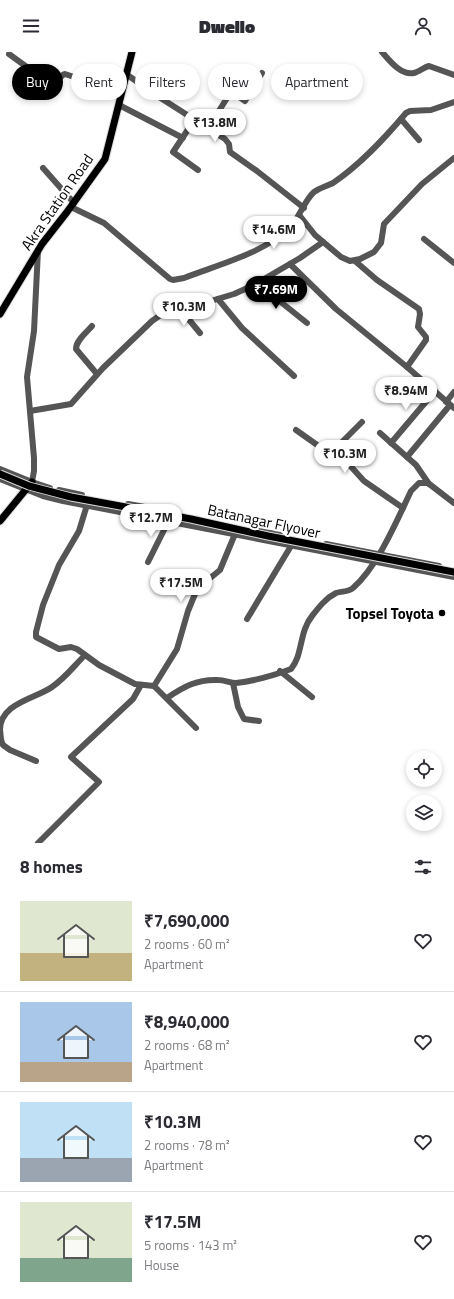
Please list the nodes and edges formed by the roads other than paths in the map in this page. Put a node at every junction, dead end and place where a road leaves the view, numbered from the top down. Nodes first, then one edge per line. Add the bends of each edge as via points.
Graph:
1 (132, 52) edge
2 (382, 52) edge
3 (9, 54) dead end
4 (127, 70) edge
5 (127, 75) edge
6 (454, 75) edge
7 (71, 76) edge
8 (120, 100) edge
9 (226, 100) edge
10 (454, 102) edge
11 (119, 105) junction
12 (195, 119) junction
13 (401, 119) junction
14 (209, 128) junction
15 (183, 138) junction
16 (419, 140) dead end
17 (454, 158) edge
18 (43, 168) dead end
19 (198, 170) dead end
20 (73, 205) junction
21 (304, 208) junction
22 (300, 216) junction
23 (424, 239) dead end
24 (324, 242) junction
25 (38, 250) junction
26 (355, 261) junction
27 (454, 263) edge
28 (290, 264) junction
29 (257, 283) junction
30 (218, 299) junction
31 (181, 310) junction
32 (0, 314) edge
33 (307, 323) dead end
34 (92, 326) dead end
35 (200, 333) dead end
36 (407, 367) junction
37 (97, 374) junction
38 (294, 376) dead end
39 (435, 391) junction
40 (454, 392) edge
41 (450, 405) edge
42 (30, 411) junction
43 (362, 422) dead end
44 (296, 430) dead end
45 (380, 433) dead end
46 (391, 443) junction
47 (334, 448) junction
48 (406, 457) junction
49 (0, 469) edge
50 (0, 474) edge
51 (0, 478) edge
52 (32, 482) junction
53 (429, 484) junction
54 (26, 490) junction
55 (454, 503) edge
56 (87, 505) junction
57 (403, 508) junction
58 (169, 520) junction
59 (0, 521) edge
60 (235, 534) junction
61 (291, 546) junction
62 (379, 554) junction
63 (148, 562) dead end
64 (374, 562) junction
65 (454, 569) edge
66 (454, 572) edge
67 (454, 577) edge
68 (247, 619) dead end
69 (85, 655) junction
70 (280, 671) junction
71 (233, 683) junction
72 (141, 685) junction
73 (154, 686) junction
74 (312, 697) dead end
75 (167, 698) junction
76 (259, 721) dead end
77 (196, 728) dead end
78 (36, 762) dead end
79 (38, 843) edge

1 - 4 main road, Akra Station Road
2 - 6 street via 406,72 415,73 429,66
3 - 7 street via 53,86 65,74
5 - 12 street
8 - 11 main road, Akra Station Road
9 - 14 street
10 - 13 street via 431,110 410,111
11 - 15 street
11 - 20 main road, Akra Station Road via 105,159
12 - 14 street
12 - 15 street
13 - 16 street
13 - 21 street via 382,142 359,162 333,183 315,192
14 - 21 street via 228,141 230,152
15 - 19 street via 173,152
17 - 26 street via 422,184 384,224 378,248
18 - 20 street
20 - 22 street via 104,223 173,280 259,248 281,236
20 - 25 main road, Akra Station Road
21 - 22 street
22 - 24 street
23 - 27 street
24 - 26 street via 347,261
24 - 28 street
25 - 32 main road, Akra Station Road
25 - 42 street via 34,331 27,377
26 - 36 street via 420,311 418,327 426,340
28 - 29 street
28 - 36 street via 336,309
29 - 30 street
29 - 33 street
30 - 31 street
30 - 38 street via 242,328
31 - 35 street
31 - 37 street via 157,316
34 - 37 street via 79,340 76,349
36 - 39 street
37 - 42 street via 71,404
39 - 41 street
39 - 46 street
40 - 41 street
41 - 48 street
42 - 52 street via 34,458
43 - 47 street
44 - 47 street via 320,447
45 - 46 street
46 - 48 street
47 - 57 street via 364,481
48 - 53 street via 416,465
49 - 52 street
50 - 66 main road, Batanagar Flyover, bridge via 29,486 71,497
51 - 54 street
52 - 54 main road
52 - 62 street via 75,494
53 - 55 street
53 - 57 street via 419,483 411,491
54 - 56 street
54 - 59 main road
56 - 58 street
56 - 69 street via 79,532 57,569 43,604 35,634 37,639 58,649 74,648
57 - 62 street
58 - 60 street
58 - 63 street
60 - 61 street
60 - 73 street via 226,561 195,594 177,649
61 - 64 street
61 - 68 street
62 - 64 street
62 - 65 street
64 - 67 street
64 - 70 street via 352,590 337,593 320,606 305,625 292,667
69 - 72 street via 126,680
69 - 78 street via 63,679 41,694 19,702 2,719 0,724 3,745
70 - 71 street
70 - 74 street
71 - 75 street via 220,680 196,682
71 - 76 street via 238,707 244,719
72 - 73 street
72 - 79 street via 133,699 71,757 98,782
73 - 75 street
75 - 77 street

